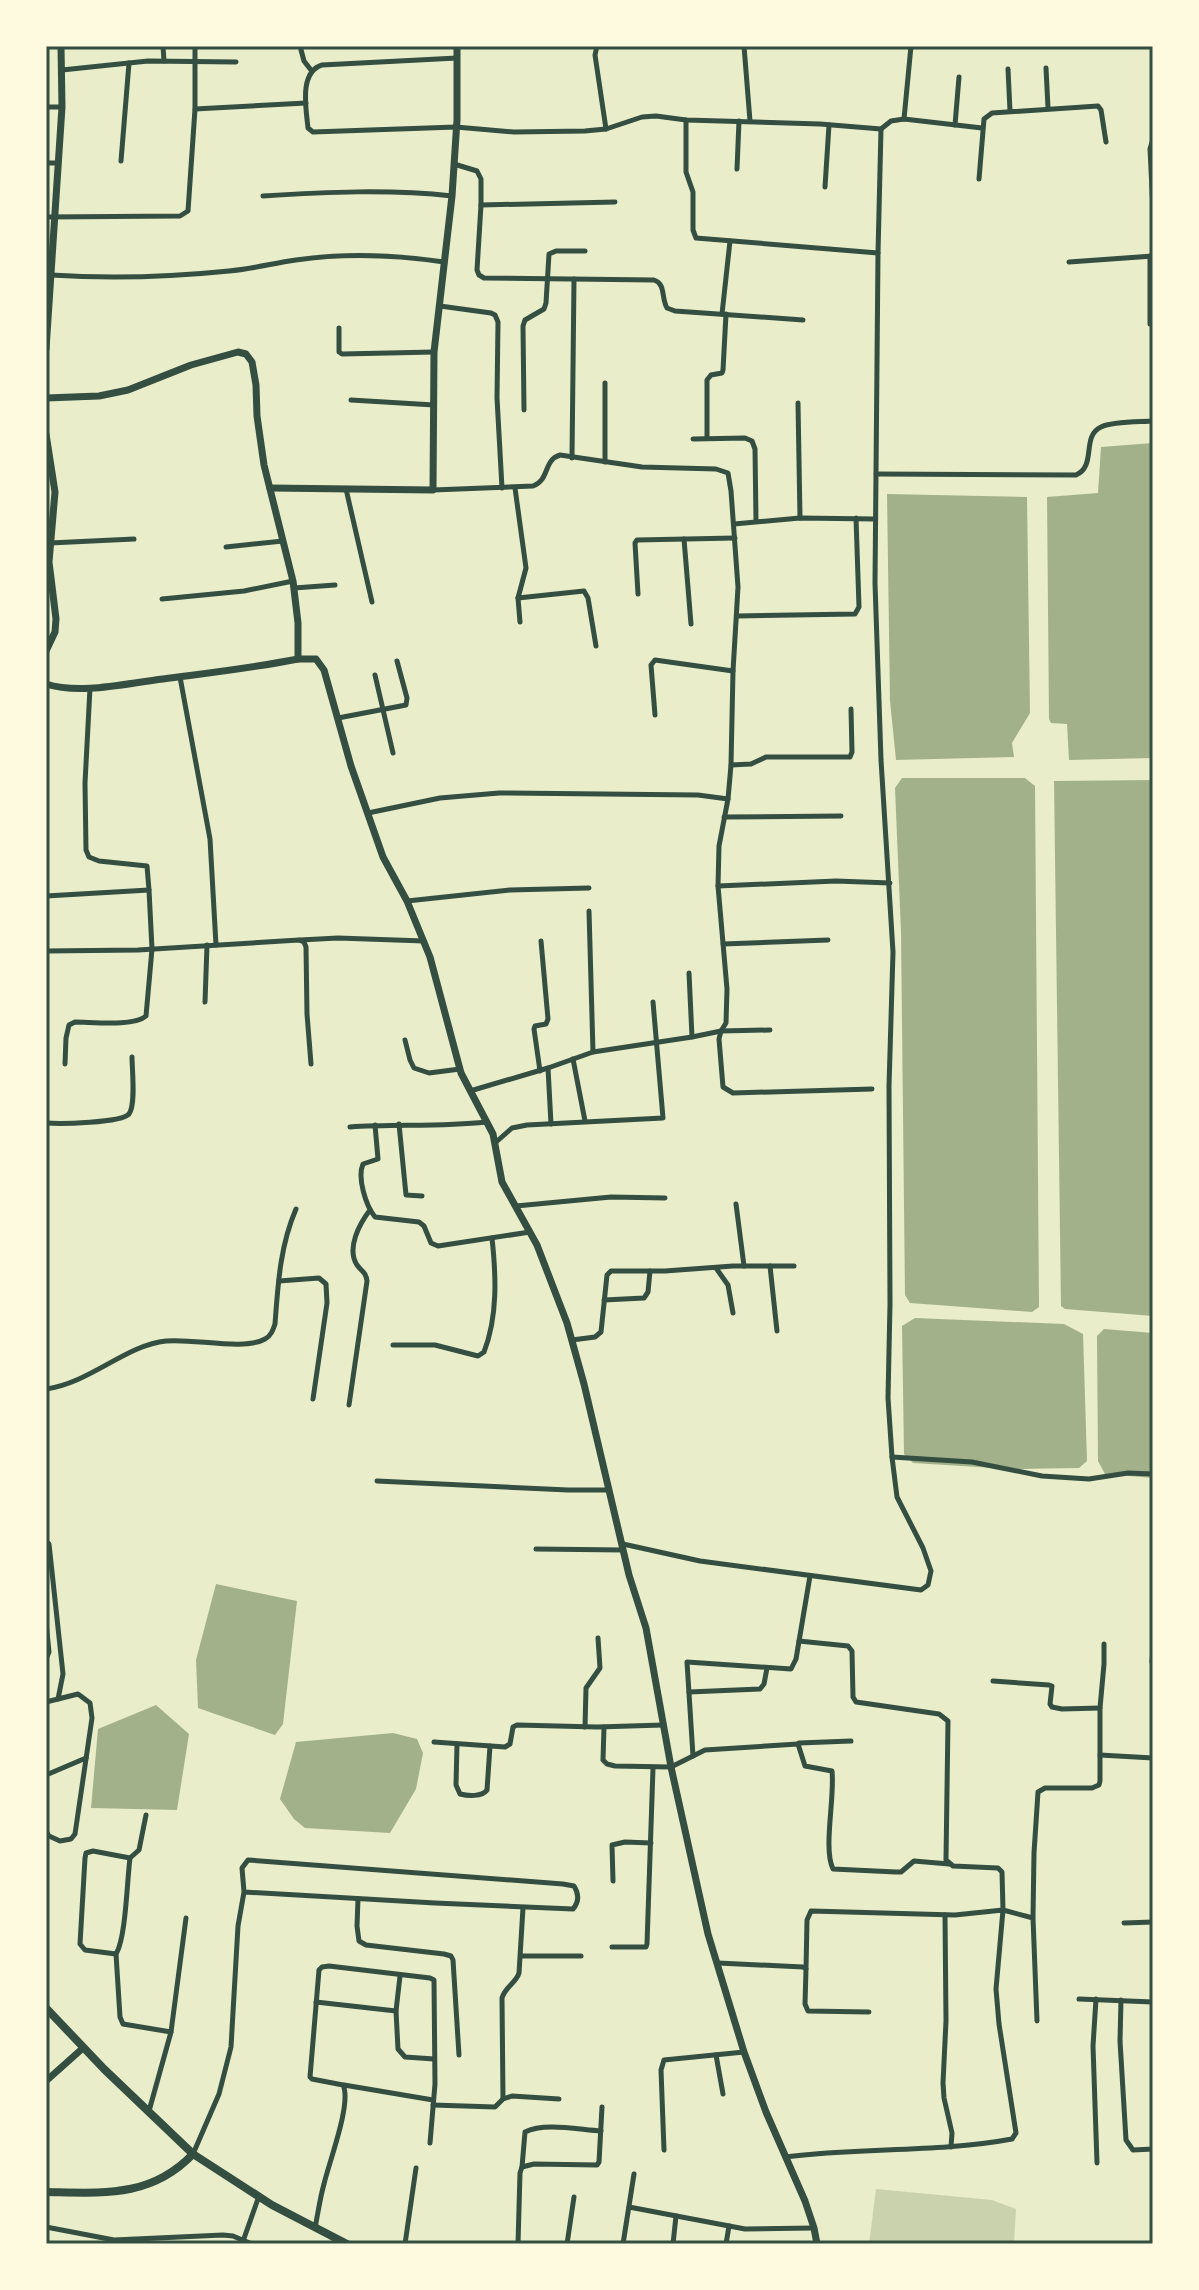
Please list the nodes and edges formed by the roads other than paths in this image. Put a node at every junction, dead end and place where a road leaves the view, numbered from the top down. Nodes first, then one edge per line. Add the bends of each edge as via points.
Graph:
1 (61, 46) edge
2 (163, 46) edge
3 (195, 46) edge
4 (300, 46) edge
5 (457, 46) edge
6 (597, 46) edge
7 (744, 46) edge
8 (911, 46) edge
9 (458, 58) junction
10 (164, 61) junction
11 (195, 61) junction
12 (236, 62) dead end
13 (129, 63) junction
14 (1046, 68) dead end
15 (1008, 69) dead end
16 (62, 70) junction
17 (311, 70) junction
18 (959, 77) dead end
19 (306, 103) junction
20 (46, 107) edge
21 (62, 107) junction
22 (1048, 108) junction
23 (195, 109) junction
24 (1010, 111) junction
25 (904, 119) junction
26 (686, 120) junction
27 (739, 121) junction
28 (750, 121) junction
29 (829, 125) junction
30 (955, 125) junction
31 (456, 127) junction
32 (982, 128) junction
33 (606, 129) junction
34 (881, 129) junction
35 (1153, 139) edge
36 (1106, 142) dead end
37 (121, 161) dead end
38 (46, 163) edge
39 (58, 163) junction
40 (454, 164) junction
41 (737, 169) dead end
42 (979, 179) dead end
43 (825, 187) dead end
44 (263, 196) dead end
45 (452, 196) junction
46 (615, 202) dead end
47 (481, 205) junction
48 (1153, 210) edge
49 (50, 217) edge
50 (730, 241) junction
51 (585, 251) dead end
52 (878, 253) junction
53 (1151, 256) edge
54 (445, 262) junction
55 (1069, 262) dead end
56 (51, 275) junction
57 (548, 278) junction
58 (574, 279) junction
59 (439, 306) junction
60 (724, 314) junction
61 (803, 320) dead end
62 (1150, 324) dead end
63 (339, 328) dead end
64 (46, 349) edge
65 (434, 352) junction
66 (605, 383) dead end
67 (46, 398) edge
68 (351, 400) dead end
69 (798, 403) dead end
70 (435, 405) junction
71 (524, 410) dead end
72 (1153, 421) edge
73 (46, 434) edge
74 (707, 438) junction
75 (693, 439) dead end
76 (572, 458) junction
77 (605, 462) junction
78 (49, 467) edge
79 (876, 474) junction
80 (270, 488) junction
81 (502, 488) junction
82 (515, 488) junction
83 (346, 489) junction
84 (433, 490) junction
85 (800, 518) junction
86 (856, 518) junction
87 (875, 519) junction
88 (756, 521) junction
89 (734, 524) junction
90 (735, 538) junction
91 (134, 539) dead end
92 (684, 539) junction
93 (284, 541) junction
94 (226, 547) dead end
95 (48, 548) edge
96 (294, 585) junction
97 (335, 585) dead end
98 (638, 594) dead end
99 (518, 598) junction
100 (162, 599) dead end
101 (372, 602) dead end
102 (737, 616) junction
103 (520, 622) dead end
104 (691, 624) dead end
105 (596, 646) dead end
106 (46, 651) edge
107 (298, 659) junction
108 (397, 661) dead end
109 (733, 671) junction
110 (375, 675) dead end
111 (180, 677) junction
112 (46, 684) edge
113 (90, 688) junction
114 (851, 709) dead end
115 (384, 710) junction
116 (655, 715) dead end
117 (338, 718) junction
118 (393, 753) dead end
119 (731, 765) junction
120 (728, 799) junction
121 (368, 813) junction
122 (841, 816) dead end
123 (724, 817) junction
124 (890, 883) junction
125 (718, 886) junction
126 (589, 888) dead end
127 (149, 890) junction
128 (46, 896) edge
129 (407, 901) junction
130 (589, 911) dead end
131 (299, 940) junction
132 (828, 940) dead end
133 (424, 941) junction
134 (541, 941) dead end
135 (723, 944) junction
136 (207, 945) junction
137 (216, 945) junction
138 (152, 949) junction
139 (46, 951) edge
140 (689, 973) dead end
141 (205, 1002) dead end
142 (653, 1002) dead end
143 (770, 1030) dead end
144 (721, 1031) junction
145 (692, 1037) junction
146 (405, 1040) dead end
147 (657, 1042) junction
148 (593, 1052) junction
149 (132, 1057) dead end
150 (573, 1059) junction
151 (65, 1064) dead end
152 (311, 1064) dead end
153 (548, 1068) junction
154 (460, 1069) junction
155 (540, 1071) junction
156 (872, 1089) dead end
157 (469, 1092) junction
158 (585, 1121) junction
159 (487, 1122) junction
160 (46, 1123) edge
161 (399, 1124) junction
162 (551, 1124) junction
163 (375, 1125) junction
164 (350, 1127) dead end
165 (495, 1143) junction
166 (422, 1196) dead end
167 (665, 1198) dead end
168 (736, 1204) dead end
169 (516, 1206) junction
170 (296, 1209) dead end
171 (370, 1210) junction
172 (530, 1232) junction
173 (492, 1238) junction
174 (744, 1266) junction
175 (770, 1266) junction
176 (794, 1266) dead end
177 (716, 1267) junction
178 (650, 1271) junction
179 (279, 1281) junction
180 (604, 1300) junction
181 (733, 1313) dead end
182 (777, 1331) dead end
183 (572, 1340) junction
184 (393, 1345) dead end
185 (46, 1389) edge
186 (313, 1399) dead end
187 (349, 1405) dead end
188 (892, 1457) junction
189 (1153, 1474) edge
190 (377, 1481) dead end
191 (609, 1490) junction
192 (46, 1541) edge
193 (623, 1547) junction
194 (536, 1549) dead end
195 (810, 1576) junction
196 (46, 1622) edge
197 (598, 1638) dead end
198 (799, 1641) junction
199 (1104, 1644) dead end
200 (1153, 1648) edge
201 (46, 1659) edge
202 (1152, 1662) edge
203 (767, 1667) junction
204 (993, 1681) dead end
205 (689, 1692) junction
206 (58, 1699) junction
207 (46, 1702) edge
208 (1100, 1708) junction
209 (663, 1725) junction
210 (585, 1727) junction
211 (604, 1727) junction
212 (851, 1741) dead end
213 (434, 1742) dead end
214 (457, 1744) junction
215 (798, 1744) junction
216 (490, 1746) junction
217 (1100, 1755) junction
218 (693, 1756) junction
219 (87, 1758) junction
220 (1153, 1758) edge
221 (671, 1767) junction
222 (653, 1768) junction
223 (46, 1775) edge
224 (146, 1815) dead end
225 (46, 1831) edge
226 (651, 1843) junction
227 (130, 1858) junction
228 (949, 1864) junction
229 (613, 1881) dead end
230 (244, 1892) junction
231 (358, 1899) junction
232 (523, 1908) junction
233 (1003, 1910) junction
234 (945, 1915) junction
235 (186, 1918) dead end
236 (1033, 1918) junction
237 (1153, 1922) edge
238 (1124, 1923) dead end
239 (612, 1947) dead end
240 (116, 1954) junction
241 (521, 1956) junction
242 (581, 1956) dead end
243 (718, 1963) junction
244 (806, 1969) junction
245 (400, 1976) junction
246 (1079, 1999) dead end
247 (1096, 1999) junction
248 (1121, 2000) junction
249 (316, 2002) junction
250 (1153, 2002) edge
251 (46, 2008) edge
252 (396, 2011) junction
253 (869, 2012) dead end
254 (1037, 2021) dead end
255 (171, 2032) junction
256 (83, 2048) junction
257 (744, 2052) junction
258 (459, 2055) dead end
259 (716, 2055) junction
260 (434, 2059) junction
261 (46, 2081) edge
262 (343, 2085) junction
263 (723, 2094) dead end
264 (503, 2099) junction
265 (559, 2099) dead end
266 (433, 2102) junction
267 (602, 2107) dead end
268 (148, 2112) junction
269 (601, 2131) junction
270 (430, 2143) dead end
271 (951, 2147) junction
272 (1153, 2149) edge
273 (664, 2150) dead end
274 (193, 2154) junction
275 (785, 2157) junction
276 (1097, 2163) dead end
277 (522, 2167) junction
278 (416, 2168) dead end
279 (634, 2174) dead end
280 (46, 2192) edge
281 (259, 2195) junction
282 (574, 2197) dead end
283 (629, 2207) junction
284 (676, 2216) junction
285 (729, 2226) junction
286 (46, 2227) edge
287 (814, 2228) junction
288 (315, 2229) junction
289 (173, 2240) edge
290 (243, 2240) edge
291 (102, 2241) edge
292 (252, 2244) edge
293 (347, 2244) edge
294 (405, 2244) edge
295 (518, 2244) edge
296 (567, 2244) edge
297 (623, 2244) edge
298 (673, 2244) edge
299 (726, 2244) edge
300 (817, 2244) edge

1 - 16 street
2 - 10 street
3 - 11 street
4 - 17 street
5 - 9 street
6 - 33 street
7 - 28 street
8 - 25 street
9 - 17 street via 322,65
9 - 31 street
10 - 11 street
10 - 13 street
11 - 12 street
11 - 23 street
13 - 16 street
13 - 37 street
14 - 22 street
15 - 24 street
16 - 21 street
17 - 19 street
18 - 30 street
19 - 23 street
19 - 31 street via 313,132
20 - 21 street
21 - 39 street
22 - 24 street
22 - 36 street via 1100,106
23 - 49 street via 190,206 185,214
24 - 32 street via 987,115
25 - 30 street
25 - 34 street
26 - 27 street
26 - 33 street via 642,117
26 - 50 street via 694,234 700,240
27 - 28 street
27 - 41 street
28 - 29 street
29 - 34 street
29 - 43 street
30 - 32 street
31 - 33 street via 527,132
31 - 40 street
32 - 42 street
34 - 52 street
35 - 48 street
38 - 39 street
39 - 49 street
40 - 45 street
40 - 47 street via 477,171
44 - 45 street via 350,191
45 - 54 street
46 - 47 street
47 - 57 street via 479,275
49 - 56 street
50 - 52 street
50 - 60 street
51 - 57 street via 551,252
52 - 79 street
53 - 55 street
53 - 62 street
54 - 56 street via 335,257 190,275
54 - 59 street
56 - 64 street
57 - 58 street
57 - 71 street via 544,309 523,326
58 - 60 street via 654,280 662,286 667,308
58 - 76 street
59 - 65 street
59 - 81 street via 491,313 498,322
60 - 61 street
60 - 74 street via 723,370 707,380
63 - 65 street via 337,347 342,354
65 - 70 street
66 - 77 street
67 - 80 street via 114,393 191,365 246,354 252,362
68 - 70 street
69 - 85 street
70 - 84 street
72 - 79 street via 1100,427 1093,434 1087,466 1076,475
73 - 78 street
74 - 75 street
74 - 88 street via 752,441
76 - 77 street
76 - 82 street via 554,457 540,483
77 - 89 street via 723,470 730,481
78 - 95 street via 55,492
79 - 87 street
80 - 83 street
80 - 93 street
81 - 82 street
81 - 84 street
82 - 99 street via 526,568
83 - 84 street
83 - 101 street
85 - 86 street
85 - 88 street
86 - 87 street
86 - 102 street via 855,614
87 - 124 street via 880,746
88 - 89 street
89 - 90 street
90 - 92 street
90 - 102 street
91 - 95 street
92 - 98 street via 637,540
92 - 104 street
93 - 94 street
93 - 96 street
95 - 106 street via 56,619
96 - 97 street
96 - 100 street
96 - 107 street
99 - 103 street
99 - 105 street via 584,591
102 - 109 street
107 - 111 street
107 - 117 street via 320,662
108 - 115 street via 407,702
109 - 116 street via 655,660
109 - 119 street
110 - 115 street
111 - 113 street
111 - 137 street via 210,839
112 - 113 street
113 - 127 street via 86,850 99,861 147,866
114 - 119 street via 850,757 766,757
115 - 117 street
115 - 118 street
117 - 121 street
119 - 120 street
120 - 121 street via 499,793
120 - 123 street
121 - 129 street via 383,857
122 - 123 street
123 - 125 street
124 - 125 street
124 - 188 street
125 - 135 street
126 - 129 street
127 - 128 street
127 - 138 street
129 - 133 street
130 - 148 street
131 - 133 street
131 - 137 street
131 - 152 street via 306,947
132 - 135 street
133 - 154 street
134 - 155 street via 548,1019 534,1029
135 - 144 street via 727,1016
136 - 137 street
136 - 138 street
136 - 141 street
138 - 139 street
138 - 151 street via 146,1016 132,1023 69,1025
140 - 145 street
142 - 147 street
143 - 144 street
144 - 145 street
144 - 156 street via 722,1082 727,1091
145 - 147 street
146 - 154 street via 414,1068 429,1073
147 - 148 street
147 - 158 street via 663,1118
148 - 150 street
149 - 160 street via 132,1104 125,1117
150 - 153 street
150 - 158 street
153 - 155 street
153 - 162 street
154 - 157 street
155 - 157 street
157 - 159 street
158 - 162 street
159 - 161 street
159 - 165 street
161 - 163 street
161 - 166 street via 405,1192
162 - 165 street via 512,1128
163 - 164 street
163 - 171 street via 378,1159 363,1164 360,1172
165 - 169 street via 502,1182
167 - 169 street
168 - 174 street
169 - 172 street
170 - 179 street via 284,1240
171 - 173 street via 381,1219 422,1223 433,1246
171 - 187 street via 358,1227 354,1246 355,1261 367,1281
172 - 173 street
172 - 183 street
173 - 184 street via 495,1292 484,1352 478,1356 435,1345
174 - 175 street
174 - 177 street
175 - 176 street
175 - 182 street
177 - 178 street
177 - 181 street via 728,1285
178 - 180 street via 644,1298
178 - 180 street via 611,1271
179 - 185 street via 275,1324 266,1339 246,1344 161,1341 80,1381
179 - 186 street via 319,1278 326,1284
180 - 183 street via 598,1335
183 - 191 street
188 - 189 street via 972,1462 1042,1476
188 - 195 street via 897,1497 931,1571 928,1585 921,1590
190 - 191 street
191 - 193 street
192 - 206 street via 63,1674
193 - 194 street
193 - 195 street
193 - 209 street via 646,1628
195 - 198 street
196 - 201 street
197 - 210 street via 600,1668 586,1688
198 - 203 street via 791,1669
198 - 228 street via 848,1646 856,1702 939,1714 948,1721
199 - 208 street
200 - 202 street
203 - 205 street via 760,1689
203 - 205 street via 687,1662
204 - 208 street via 1052,1686 1052,1707
205 - 218 street
206 - 207 street
206 - 219 street via 78,1694 90,1703
208 - 217 street
209 - 211 street
209 - 221 street
210 - 211 street
210 - 216 street via 517,1725 508,1746
211 - 222 street via 605,1763
212 - 215 street
213 - 214 street
214 - 216 street
214 - 216 street via 456,1785 464,1795 487,1790
215 - 218 street via 705,1750
215 - 228 street via 805,1766 832,1771 833,1869 901,1872 914,1861
217 - 220 street
217 - 236 street via 1096,1787 1038,1792
218 - 221 street
219 - 223 street
219 - 225 street via 75,1834 60,1841
221 - 222 street
221 - 243 street
222 - 226 street
224 - 227 street via 141,1845
226 - 229 street via 612,1845
226 - 239 street via 647,1944
227 - 240 street
227 - 240 street via 93,1851 85,1858 81,1947
228 - 233 street via 1001,1870
230 - 231 street
230 - 232 street via 242,1868 248,1860 563,1884 578,1892 573,1909
230 - 274 street via 231,2047 219,2094
231 - 232 street
231 - 258 street via 359,1941 451,1956
232 - 241 street
233 - 234 street
233 - 236 street
233 - 271 street via 996,1989 1016,2133 1012,2139
234 - 244 street via 811,1911
234 - 271 street via 943,2083
235 - 255 street
236 - 254 street
237 - 238 street
240 - 255 street via 121,2021
241 - 242 street
241 - 264 street via 517,1978 502,1998
243 - 244 street
243 - 257 street
244 - 253 street via 808,2011
245 - 249 street via 322,1967
245 - 252 street
245 - 260 street via 434,1980
246 - 247 street
247 - 248 street
247 - 276 street
248 - 250 street
248 - 272 street via 1126,2140 1133,2150
249 - 252 street
249 - 262 street via 310,2077
251 - 256 main road
252 - 260 street via 401,2054
255 - 268 street
256 - 261 street
256 - 268 main road
257 - 259 street
257 - 275 street
259 - 263 street
259 - 273 street via 664,2060
260 - 266 street
262 - 266 street
262 - 288 street via 346,2094
264 - 265 street
264 - 266 street via 495,2107
266 - 270 street
267 - 269 street
268 - 274 main road
269 - 277 street via 597,2165
269 - 277 street via 529,2129
271 - 275 street
274 - 280 main road via 167,2176 137,2187 110,2193
274 - 281 main road
275 - 287 street
277 - 295 street
278 - 294 street
279 - 283 street
281 - 288 main road
281 - 290 street
282 - 296 street
283 - 284 street
283 - 297 street
284 - 285 street
284 - 298 street
285 - 287 street
285 - 299 street
286 - 291 street
287 - 300 street
288 - 293 main road
289 - 290 street via 223,2235
289 - 291 street
290 - 292 street

